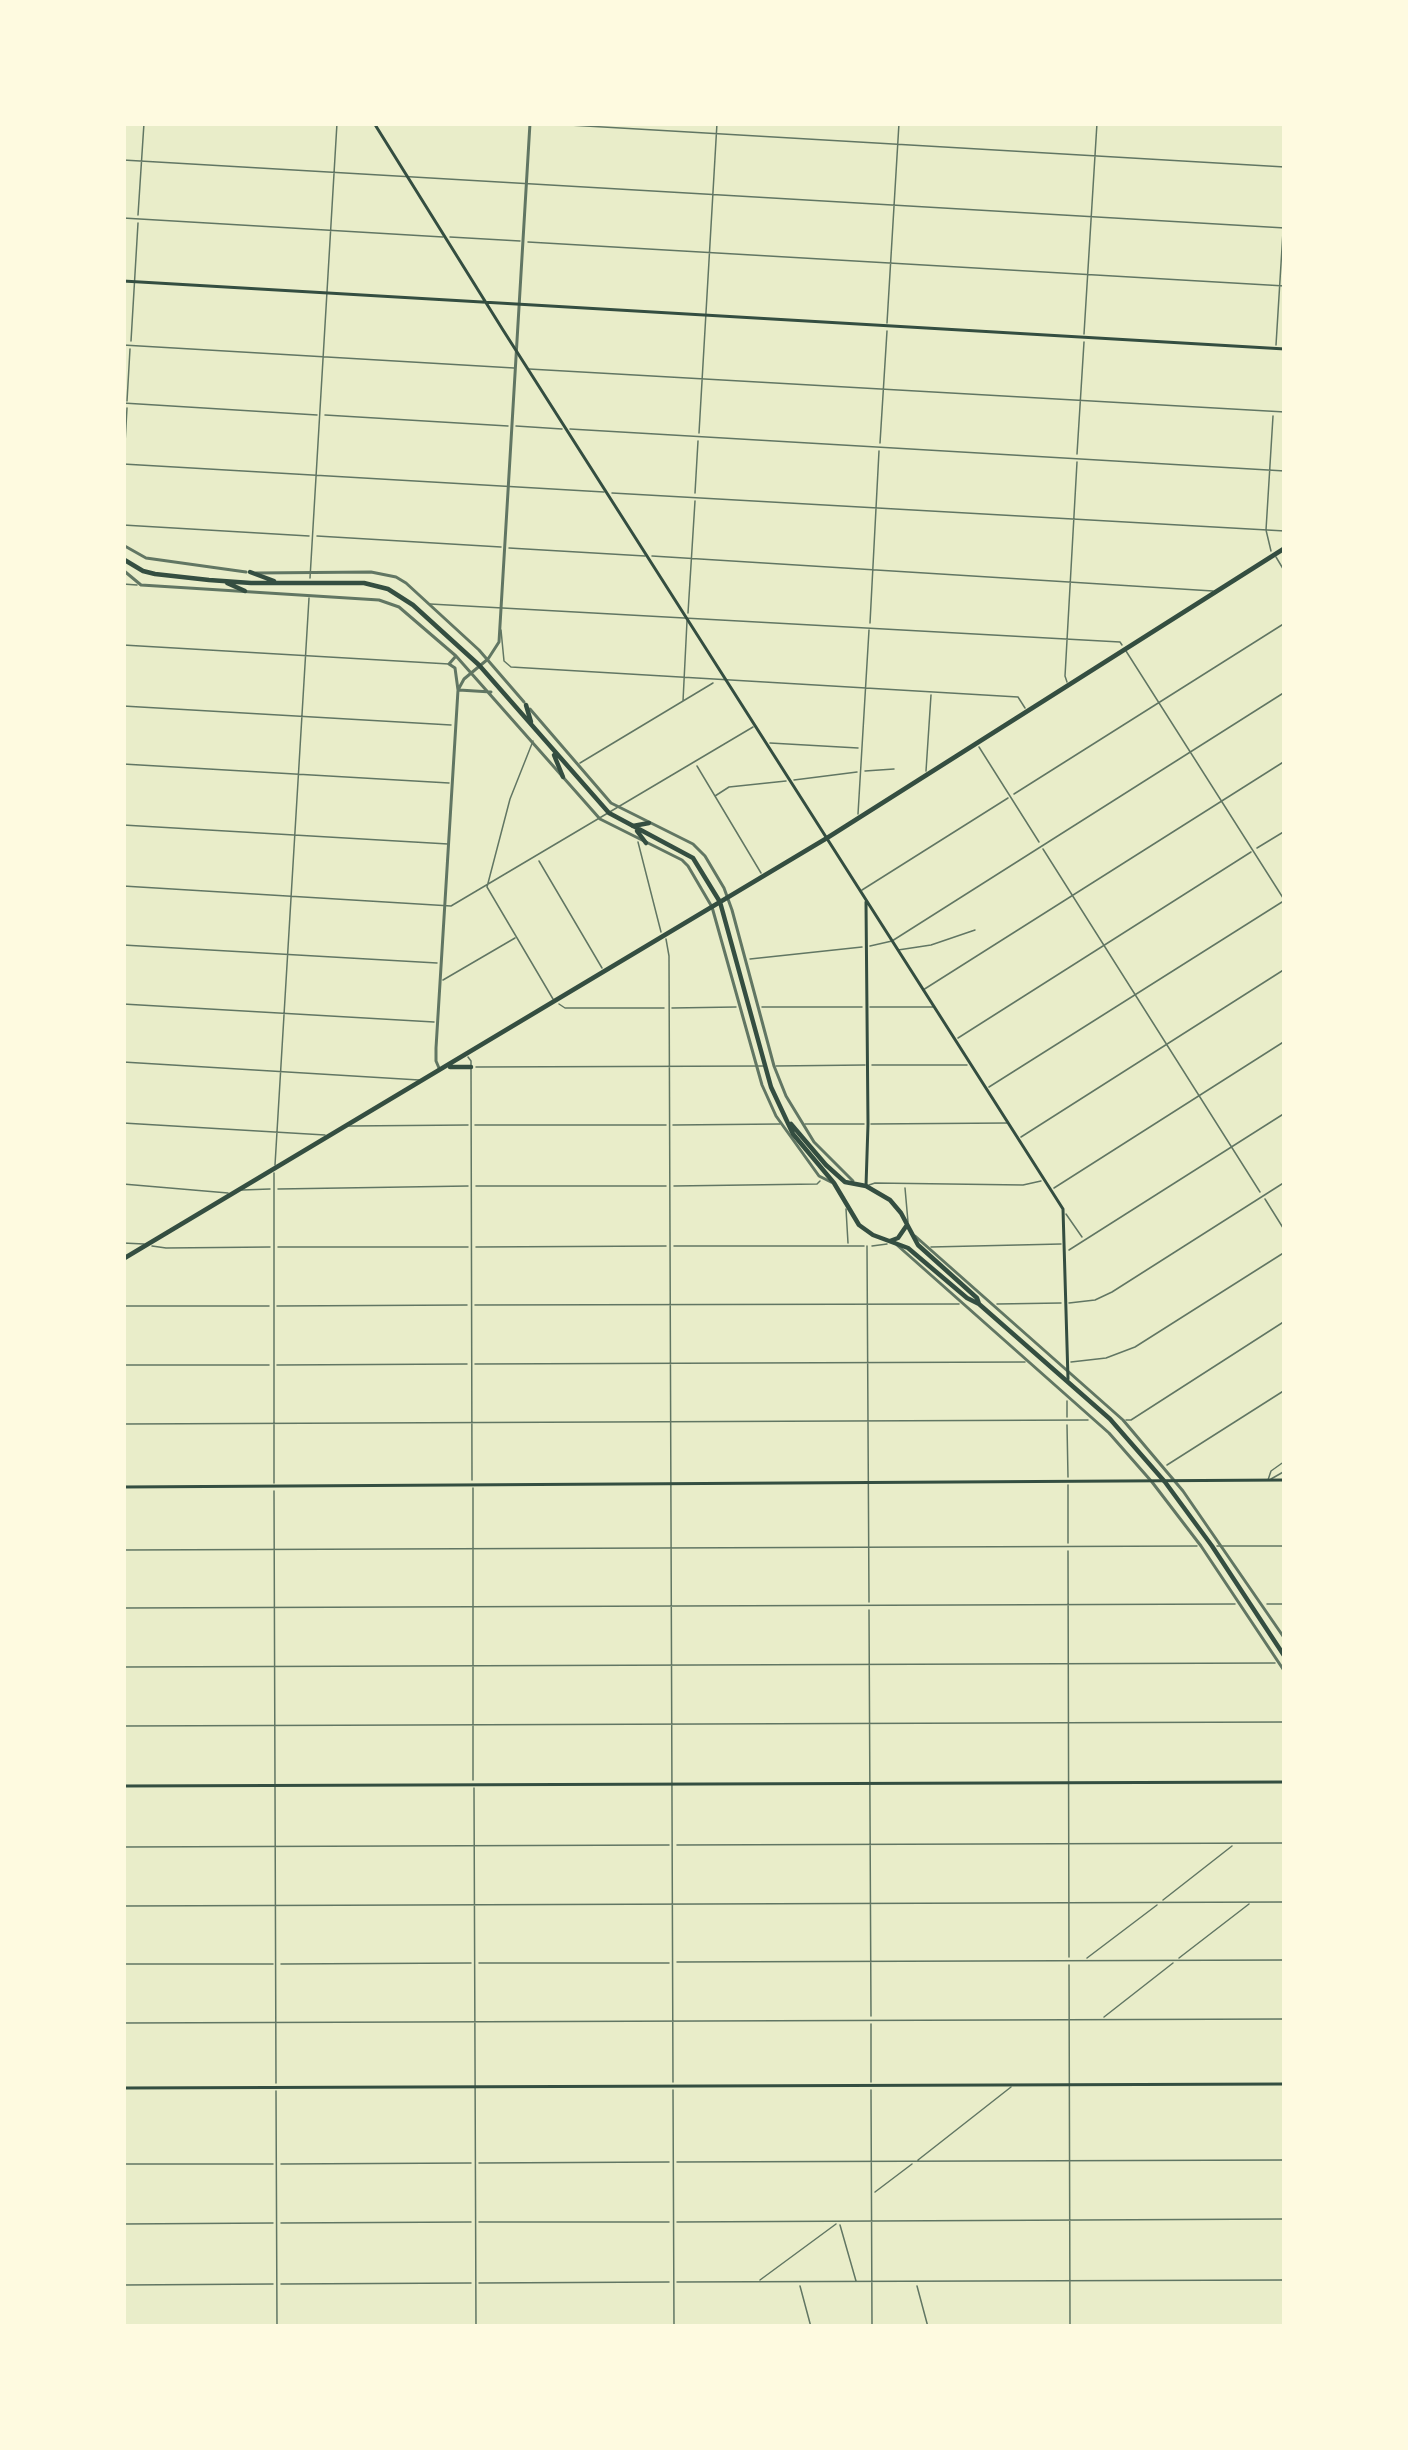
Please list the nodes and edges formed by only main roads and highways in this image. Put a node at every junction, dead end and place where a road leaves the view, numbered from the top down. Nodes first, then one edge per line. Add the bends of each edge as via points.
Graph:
1 (374, 123) edge
2 (123, 281) edge
3 (487, 303) junction
4 (1285, 349) edge
5 (1285, 548) edge
6 (123, 559) edge
7 (250, 572) road end
8 (222, 581) junction
9 (280, 583) junction
10 (245, 592) road end
11 (526, 704) road end
12 (533, 727) junction
13 (551, 750) junction
14 (563, 777) road end
15 (649, 824) road end
16 (633, 826) junction
17 (827, 838) junction
18 (646, 843) road end
19 (866, 900) junction
20 (719, 902) junction
21 (471, 1067) road end
22 (442, 1068) junction
23 (791, 1124) junction
24 (866, 1186) junction
25 (848, 1206) junction
26 (907, 1225) junction
27 (890, 1241) junction
28 (123, 1259) edge
29 (979, 1304) junction
30 (1068, 1383) junction
31 (1285, 1480) edge
32 (1165, 1482) junction
33 (123, 1487) edge
34 (1283, 1661) edge
35 (1285, 1782) edge
36 (123, 1786) edge
37 (1285, 2084) edge
38 (123, 2088) edge

1 - 3 main road
2 - 3 main road
3 - 4 main road
3 - 17 main road
5 - 17 main road
6 - 8 main road via 154,574
7 - 9 main road
8 - 9 main road
8 - 10 main road
9 - 12 main road via 364,583 397,593 479,665
11 - 12 main road
12 - 13 main road
13 - 14 main road
13 - 16 main road via 609,813
15 - 16 main road
16 - 18 main road
16 - 20 main road via 693,857
17 - 19 main road
17 - 20 main road
19 - 24 main road
19 - 30 main road via 1063,1209
20 - 22 main road
20 - 23 main road via 771,1087
21 - 22 main road
22 - 28 main road
23 - 24 main road via 838,1177
23 - 25 main road
24 - 25 main road
24 - 26 main road via 890,1200
25 - 27 main road via 867,1232
26 - 27 main road
26 - 29 main road via 917,1245
27 - 29 main road
29 - 30 main road
30 - 32 main road
31 - 32 main road
32 - 33 main road
32 - 34 main road
35 - 36 main road
37 - 38 main road

